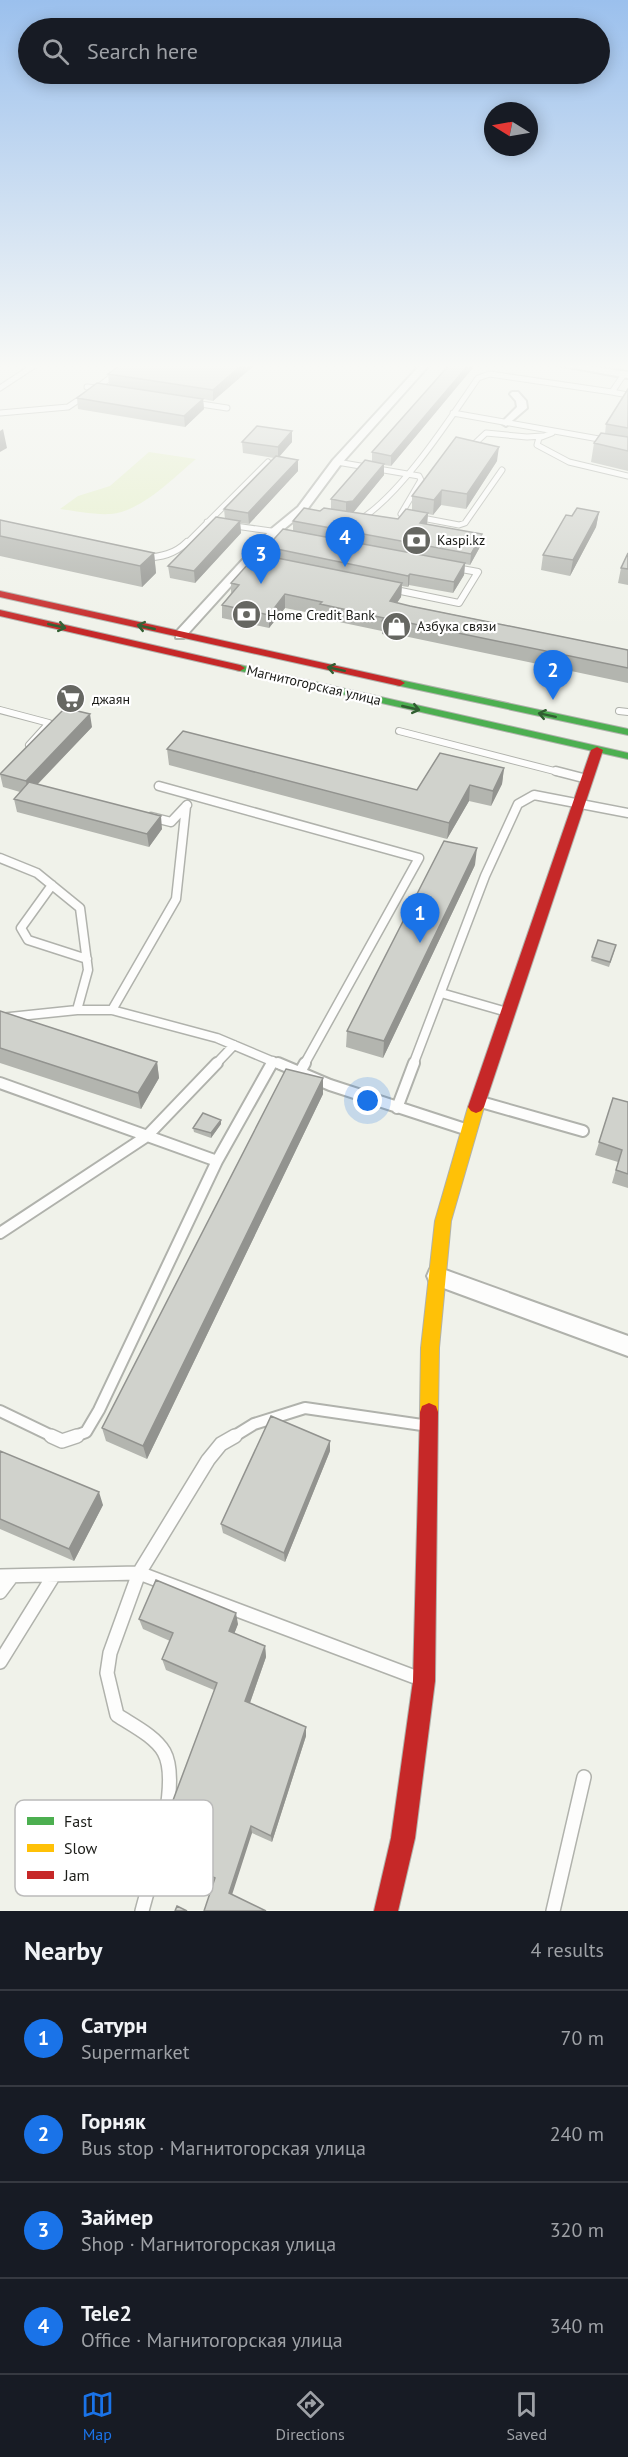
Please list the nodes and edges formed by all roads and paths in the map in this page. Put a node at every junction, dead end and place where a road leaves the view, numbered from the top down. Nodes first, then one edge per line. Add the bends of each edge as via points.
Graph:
1 (346, 452) edge
2 (423, 452) edge
3 (548, 452) edge
4 (268, 462) edge
5 (337, 462) junction
6 (502, 470) dead end
7 (406, 474) junction
8 (628, 476) edge
9 (351, 520) edge
10 (207, 522) junction
11 (280, 533) junction
12 (141, 558) edge
13 (249, 560) junction
14 (260, 562) edge
15 (444, 566) edge
16 (389, 589) edge
17 (0, 594) edge
18 (0, 613) edge
19 (180, 635) junction
20 (0, 710) edge
21 (619, 711) dead end
22 (628, 712) edge
23 (399, 731) dead end
24 (628, 732) edge
25 (597, 750) junction
26 (21, 753) edge
27 (628, 756) edge
28 (587, 779) junction
29 (159, 786) dead end
30 (195, 796) junction
31 (579, 804) junction
32 (186, 806) junction
33 (138, 813) edge
34 (628, 813) edge
35 (0, 858) edge
36 (52, 885) junction
37 (87, 959) junction
38 (441, 993) junction
39 (77, 1010) junction
40 (112, 1010) junction
41 (508, 1012) junction
42 (0, 1018) edge
43 (234, 1045) junction
44 (273, 1061) junction
45 (300, 1072) junction
46 (0, 1083) edge
47 (478, 1101) junction
48 (397, 1108) junction
49 (468, 1130) junction
50 (583, 1131) dead end
51 (147, 1136) junction
52 (217, 1161) junction
53 (0, 1233) edge
54 (437, 1276) junction
55 (628, 1346) edge
56 (0, 1411) edge
57 (428, 1426) junction
58 (139, 1573) junction
59 (54, 1575) junction
60 (6, 1576) edge
61 (0, 1592) edge
62 (0, 1662) edge
63 (424, 1682) junction
64 (584, 1777) dead end
65 (168, 1800) edge
66 (146, 1896) edge
67 (142, 1911) edge
68 (386, 1911) edge
69 (553, 1911) edge

1 - 5 street
2 - 7 lane
3 - 8 lane via 589,469
4 - 10 lane
5 - 7 lane
5 - 11 street via 307,511
6 - 7 lane via 465,523 459,525 401,514 421,480
7 - 9 lane via 372,514
10 - 11 lane
10 - 12 lane via 179,550
11 - 13 street
13 - 14 lane
13 - 19 street
15 - 16 lane via 478,572 459,603
19 -> 17 main road, Магнитогорская улица
18 -> 25 main road, Магнитогорская улица
24 -> 19 main road, Магнитогорская улица
20 - 26 lane via 50,723
21 - 22 lane
23 - 28 lane
25 - 27 main road, Магнитогорская улица
25 - 28 main road
28 - 31 main road
29 - 30 lane
30 - 32 lane
30 - 45 lane via 418,858
31 - 34 lane
31 - 38 lane via 534,795 518,804
31 - 41 main road
32 - 33 lane via 171,822
32 - 40 lane via 176,899
35 - 36 lane via 37,873
36 - 37 lane via 80,908
36 - 37 lane via 21,928 28,940
37 - 39 lane via 88,970
38 - 41 lane
38 - 48 lane
39 - 40 lane
39 - 42 lane
40 - 43 lane
41 - 47 main road
43 - 44 lane
43 - 51 lane
44 - 45 lane
44 - 52 lane
45 - 48 lane
46 - 51 lane
47 - 49 main road
47 - 50 lane
48 - 49 lane
49 - 54 main road via 442,1221
51 - 52 lane
51 - 53 lane
52 - 56 lane via 86,1432 62,1441
54 - 55 street
54 - 57 main road
57 - 58 lane via 305,1408 254,1424 221,1444 208,1460
57 - 63 main road
58 - 59 lane
58 - 63 lane
58 - 65 lane via 110,1653 107,1673 117,1715 149,1736 165,1754 171,1778
59 - 60 lane
59 - 62 lane
60 - 61 lane
63 - 68 main road via 403,1838
64 - 69 lane
66 - 67 lane

